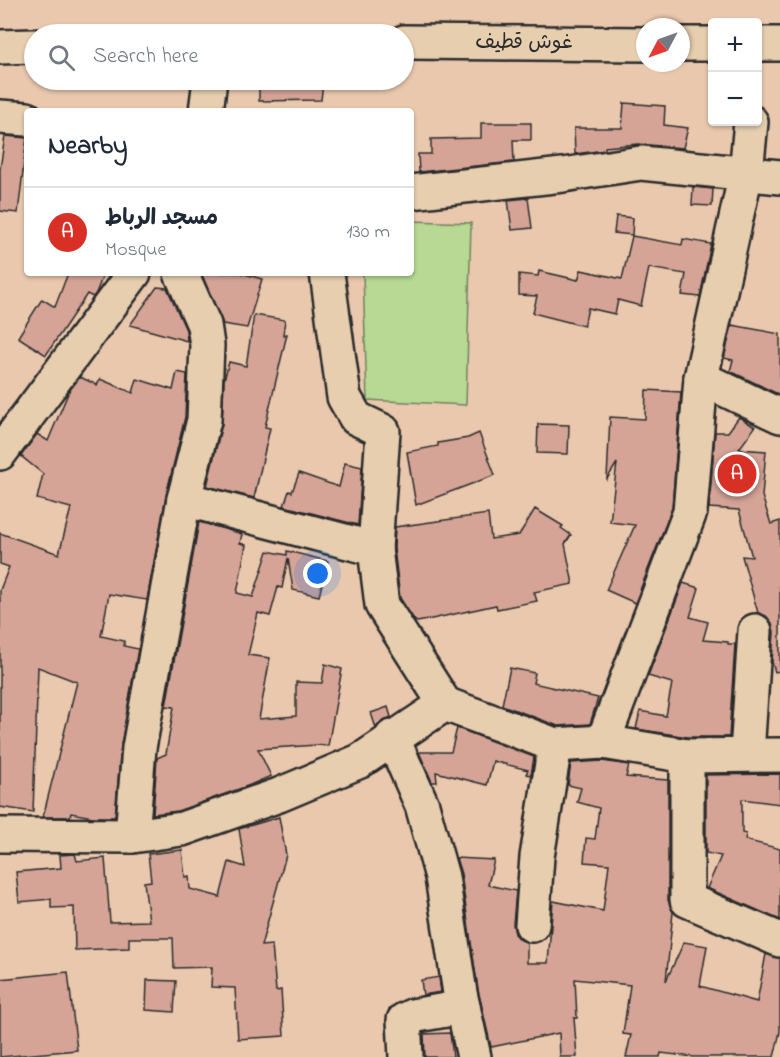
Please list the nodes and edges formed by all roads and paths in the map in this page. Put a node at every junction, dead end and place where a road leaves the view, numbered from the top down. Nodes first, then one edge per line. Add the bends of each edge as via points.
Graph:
1 (414, 42) edge
2 (636, 44) edge
3 (690, 44) edge
4 (708, 44) edge
5 (24, 46) edge
6 (0, 47) edge
7 (209, 90) edge
8 (206, 108) edge
9 (0, 117) edge
10 (24, 118) edge
11 (751, 126) edge
12 (746, 173) junction
13 (780, 177) edge
14 (414, 192) edge
15 (132, 276) edge
16 (182, 276) edge
17 (327, 276) edge
18 (701, 378) junction
19 (780, 416) edge
20 (0, 453) edge
21 (184, 499) junction
22 (375, 549) junction
23 (755, 631) dead end
24 (445, 704) junction
25 (392, 737) junction
26 (603, 742) junction
27 (555, 744) junction
28 (747, 754) junction
29 (780, 755) edge
30 (687, 756) junction
31 (0, 835) edge
32 (132, 836) junction
33 (532, 925) dead end
34 (780, 940) edge
35 (463, 1007) junction
36 (406, 1057) edge
37 (474, 1057) edge

1 - 2 street, غوش قطيف
3 - 4 street
5 - 6 street
7 - 8 street
9 - 10 street
11 - 12 street
12 - 13 street
12 - 14 street via 640,163
12 - 18 street
15 - 20 street
16 - 21 street via 204,325 207,345 204,420
17 - 22 street via 344,397 356,418 383,431
18 - 19 street
18 - 26 street via 690,512
21 - 22 street
21 - 32 street via 139,748
22 - 24 street via 382,605
23 - 28 street
24 - 25 street
24 - 27 street
25 - 32 street via 360,761 279,795 182,829
25 - 35 street via 422,805 442,877
26 - 27 street
26 - 30 street
27 - 33 street via 537,857
28 - 29 street
28 - 30 street
30 - 34 street via 687,900
31 - 32 street
35 - 36 street via 404,1020
35 - 37 street

